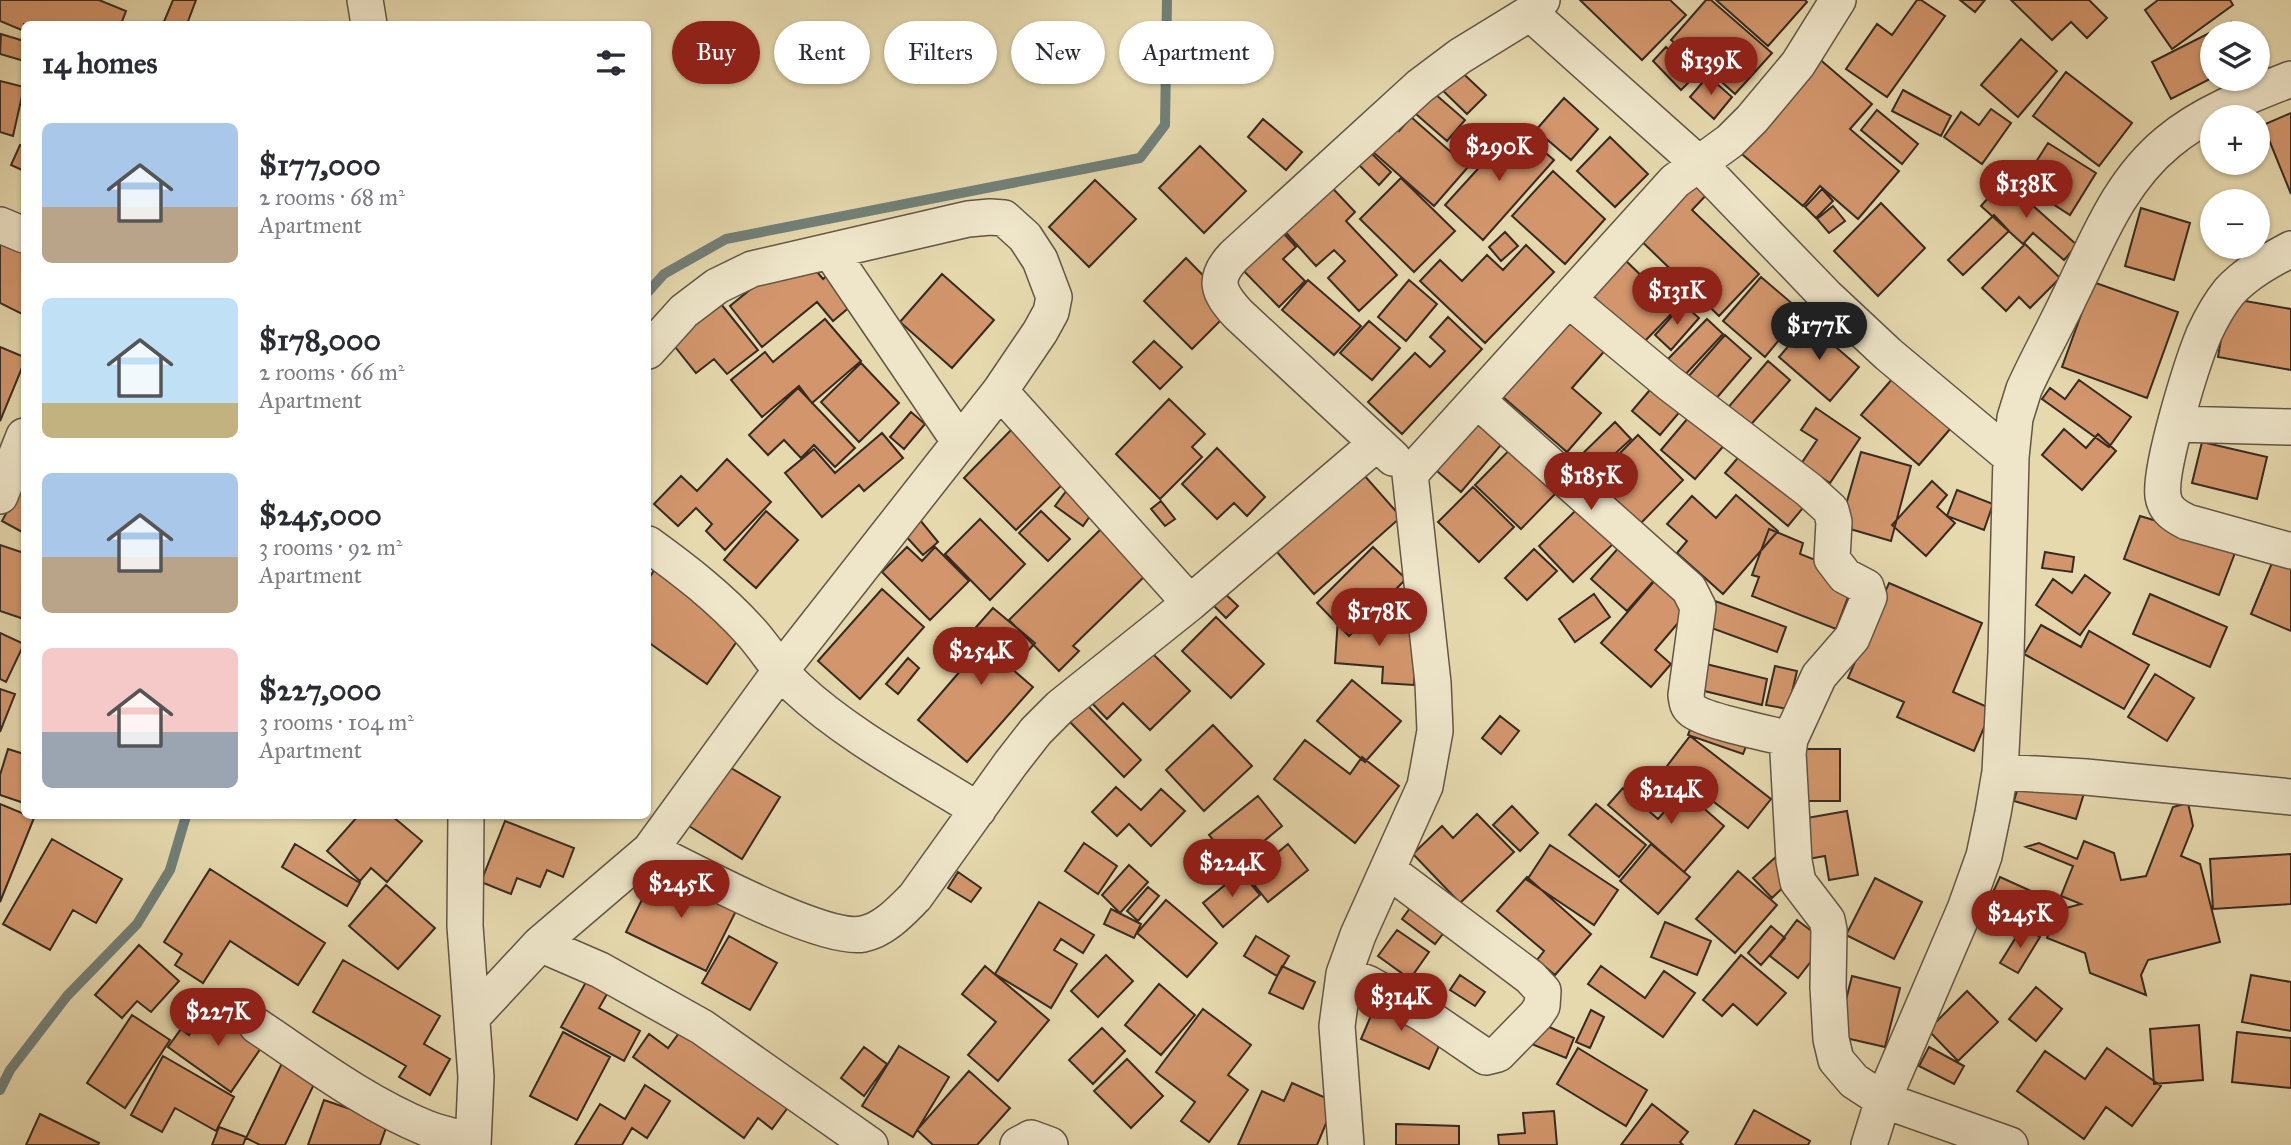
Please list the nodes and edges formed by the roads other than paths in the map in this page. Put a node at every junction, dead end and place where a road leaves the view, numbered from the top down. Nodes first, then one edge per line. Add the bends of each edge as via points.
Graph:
1 (365, 0) edge
2 (1838, 0) edge
3 (1536, 7) edge
4 (368, 21) edge
5 (2291, 79) edge
6 (1698, 163) junction
7 (0, 225) edge
8 (21, 234) edge
9 (2291, 249) edge
10 (830, 251) junction
11 (1568, 299) junction
12 (651, 348) edge
13 (1000, 391) junction
14 (1477, 400) junction
15 (2176, 424) junction
16 (2291, 427) edge
17 (959, 441) junction
18 (1377, 443) junction
19 (21, 454) edge
20 (2011, 457) junction
21 (1410, 474) junction
22 (0, 496) edge
23 (651, 546) edge
24 (2291, 551) edge
25 (1190, 603) junction
26 (781, 670) junction
27 (1790, 739) junction
28 (2000, 772) junction
29 (2291, 797) edge
30 (978, 810) junction
31 (466, 819) edge
32 (650, 850) junction
33 (1388, 871) junction
34 (540, 944) junction
35 (1344, 974) junction
36 (472, 1016) junction
37 (257, 1026) dead end
38 (1884, 1100) junction
39 (473, 1143) edge
40 (870, 1145) edge
41 (1018, 1145) edge
42 (1050, 1145) edge
43 (1346, 1145) edge
44 (1869, 1145) edge
45 (2010, 1145) edge

1 - 4 street
2 - 6 street via 1779,89 1730,141
3 - 6 street
3 - 18 street via 1420,86 1274,218 1228,262 1220,277 1225,300 1238,314
5 - 20 street via 2225,108 2170,140 2127,186 2024,388
6 - 11 street via 1675,181
6 - 20 street via 1888,355
7 - 8 street
9 - 15 street via 2228,293 2205,332
10 - 12 street via 769,264 716,286 684,311
10 - 13 street via 968,219 1004,218 1025,237 1040,260 1054,296 1040,332
10 - 17 street
11 - 14 street
11 - 27 street via 1830,510 1832,559 1845,576 1866,587 1869,597 1852,638 1819,676
13 - 17 street
13 - 25 street
14 - 21 street
14 - 27 street via 1689,589 1698,607 1686,695 1690,709 1711,719
15 - 16 street
15 - 24 street via 2163,479 2163,498 2171,514
17 - 26 street
18 - 21 street
18 - 25 street
19 - 22 street
20 - 28 street
21 - 33 street via 1435,731 1425,786
23 - 26 street via 721,601
25 - 30 street via 1060,707 1036,731
26 - 30 street via 811,700 857,733
26 - 32 street
27 - 38 street via 1794,861 1798,881 1827,920 1831,1039 1836,1060 1854,1081
28 - 29 street
28 - 38 street via 1979,869
30 - 32 street via 915,897 897,916 863,935 832,932 787,916
31 - 36 street via 464,926
32 - 34 street
33 - 35 street
33 - 35 street via 1530,977 1543,991 1542,1006 1498,1054 1486,1057 1423,1014
34 - 36 street
34 - 40 street via 600,970 702,1027
35 - 43 street via 1337,1026
36 - 39 street via 476,1077
37 - 39 street via 392,1111
38 - 44 street
38 - 45 street
41 - 42 street via 1031,1138

